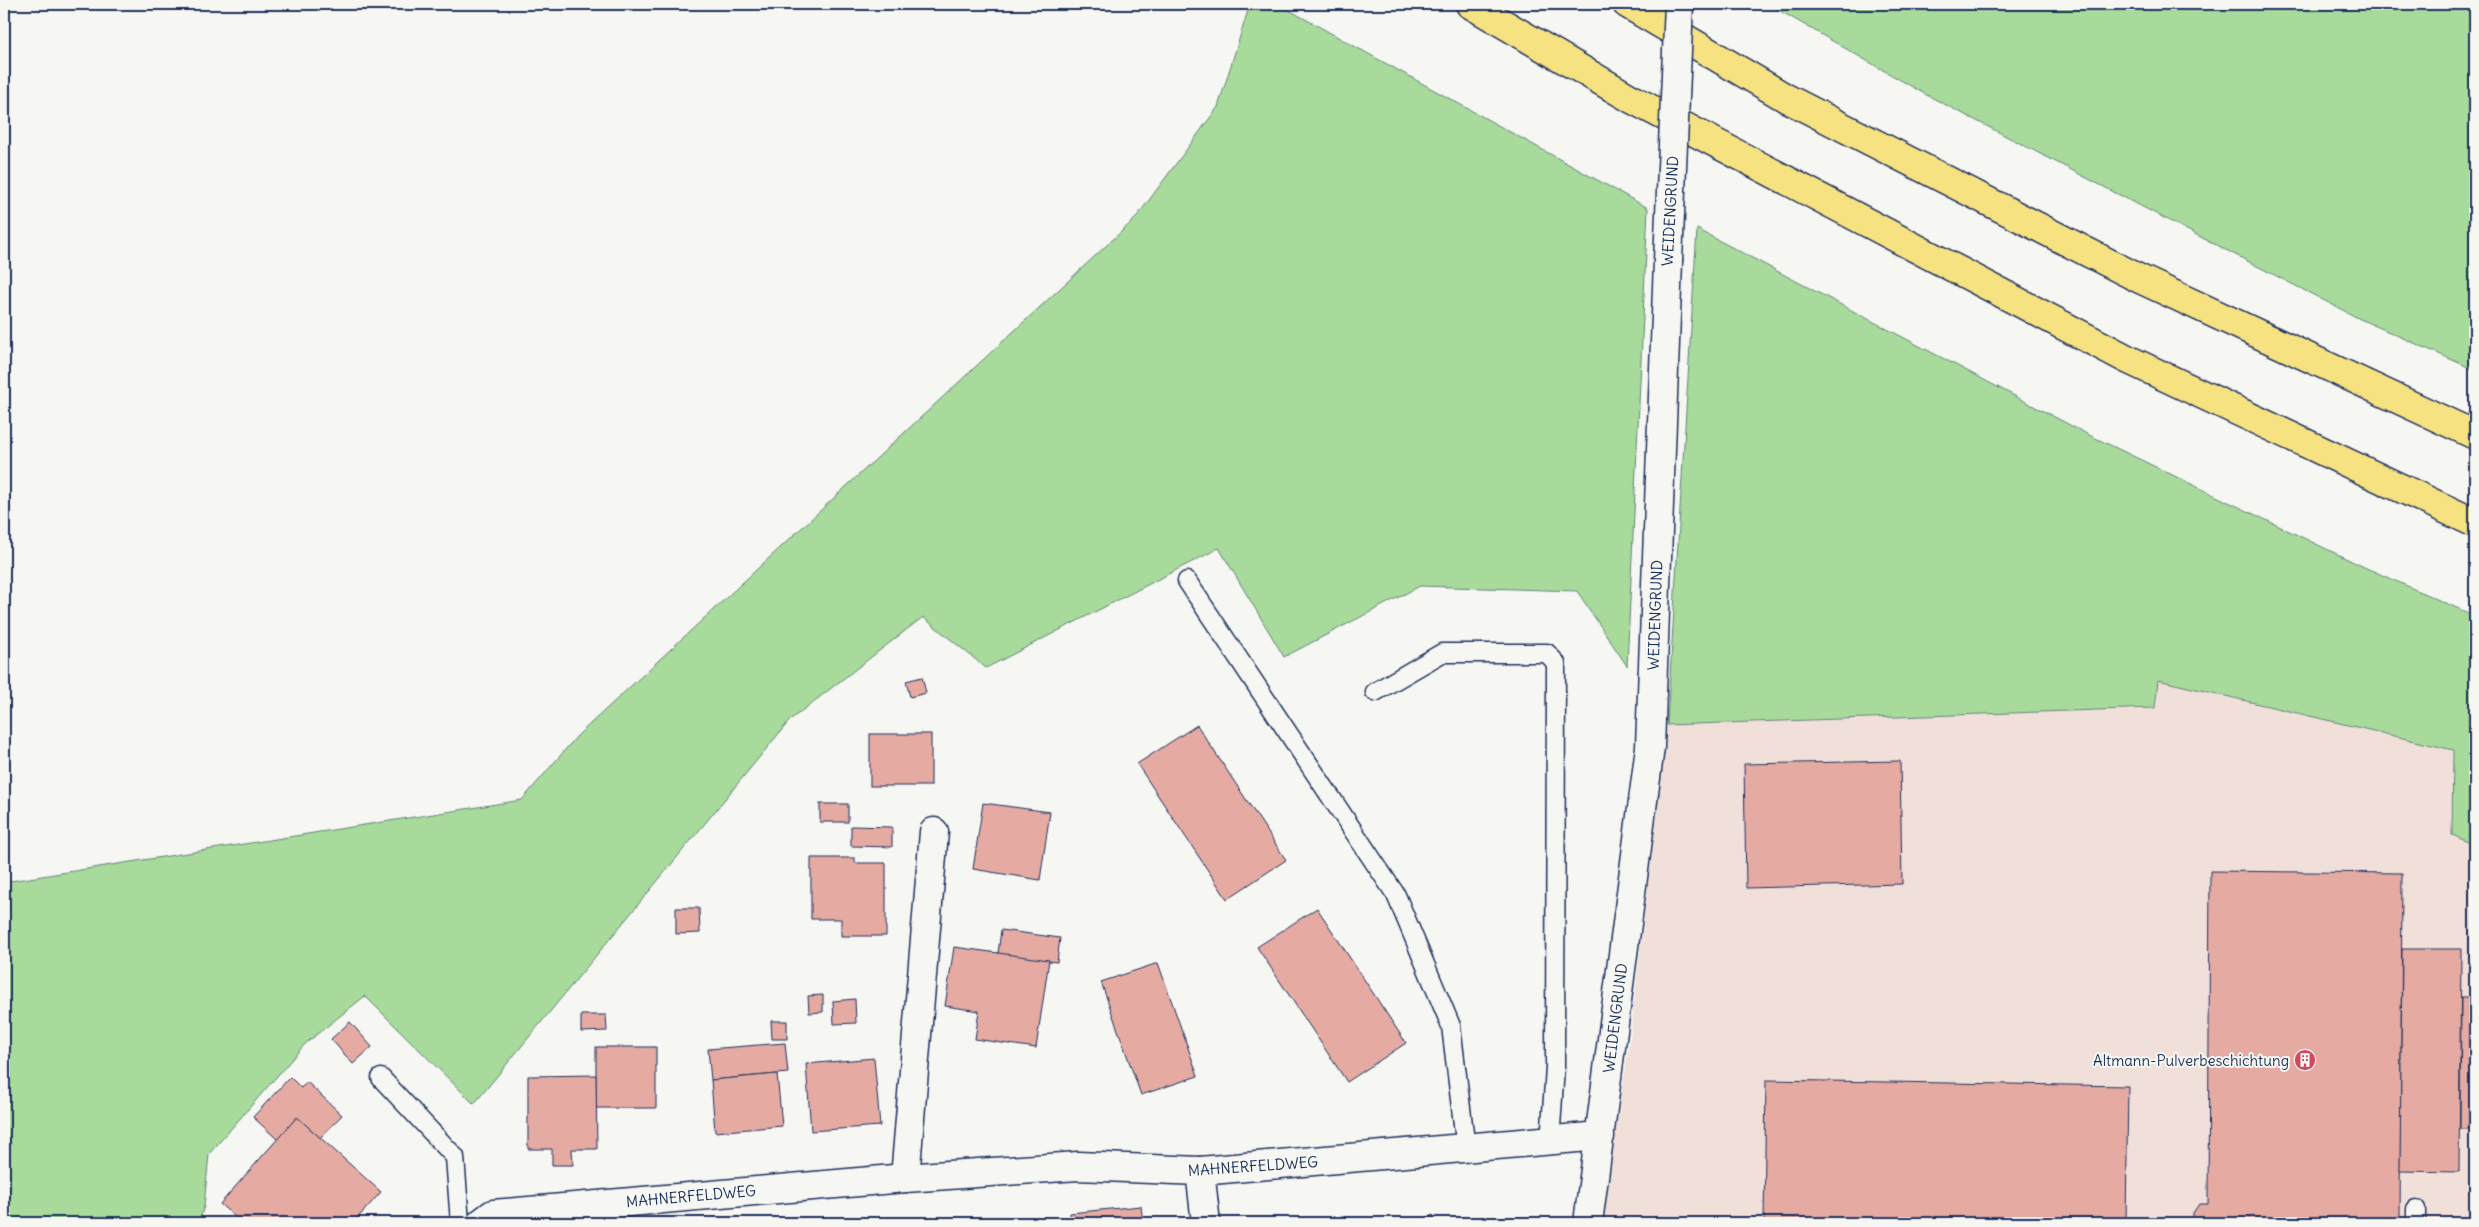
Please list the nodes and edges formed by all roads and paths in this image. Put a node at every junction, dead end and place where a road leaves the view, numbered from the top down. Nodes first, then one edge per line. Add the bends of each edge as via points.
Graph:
1 (1470, 4) edge
2 (1627, 4) edge
3 (1680, 4) edge
4 (2475, 435) edge
5 (2475, 524) edge
6 (1188, 581) dead end
7 (1375, 692) dead end
8 (934, 832) dead end
9 (381, 1078) dead end
10 (1600, 1136) junction
11 (1550, 1142) junction
12 (1466, 1149) junction
13 (1200, 1172) junction
14 (905, 1178) junction
15 (460, 1223) edge
16 (481, 1223) edge
17 (1206, 1223) edge
18 (1588, 1223) edge

1 - 5 highway via 1630,98 2127,359
2 - 4 highway via 1786,98 2138,278
3 - 10 street, WEIDENGRUND, bridge via 1650,747
6 - 12 lane via 1396,895 1451,1026
7 - 11 lane via 1442,653 1547,653 1556,663 1555,1057
8 - 14 street
9 - 15 lane via 455,1157
10 - 11 street, MAHNERFELDWEG
10 - 18 street, WEIDENGRUND
11 - 12 street, MAHNERFELDWEG
12 - 13 street, MAHNERFELDWEG
13 - 14 street, MAHNERFELDWEG via 1078,1166
13 - 17 street
14 - 16 street, MAHNERFELDWEG via 493,1214

